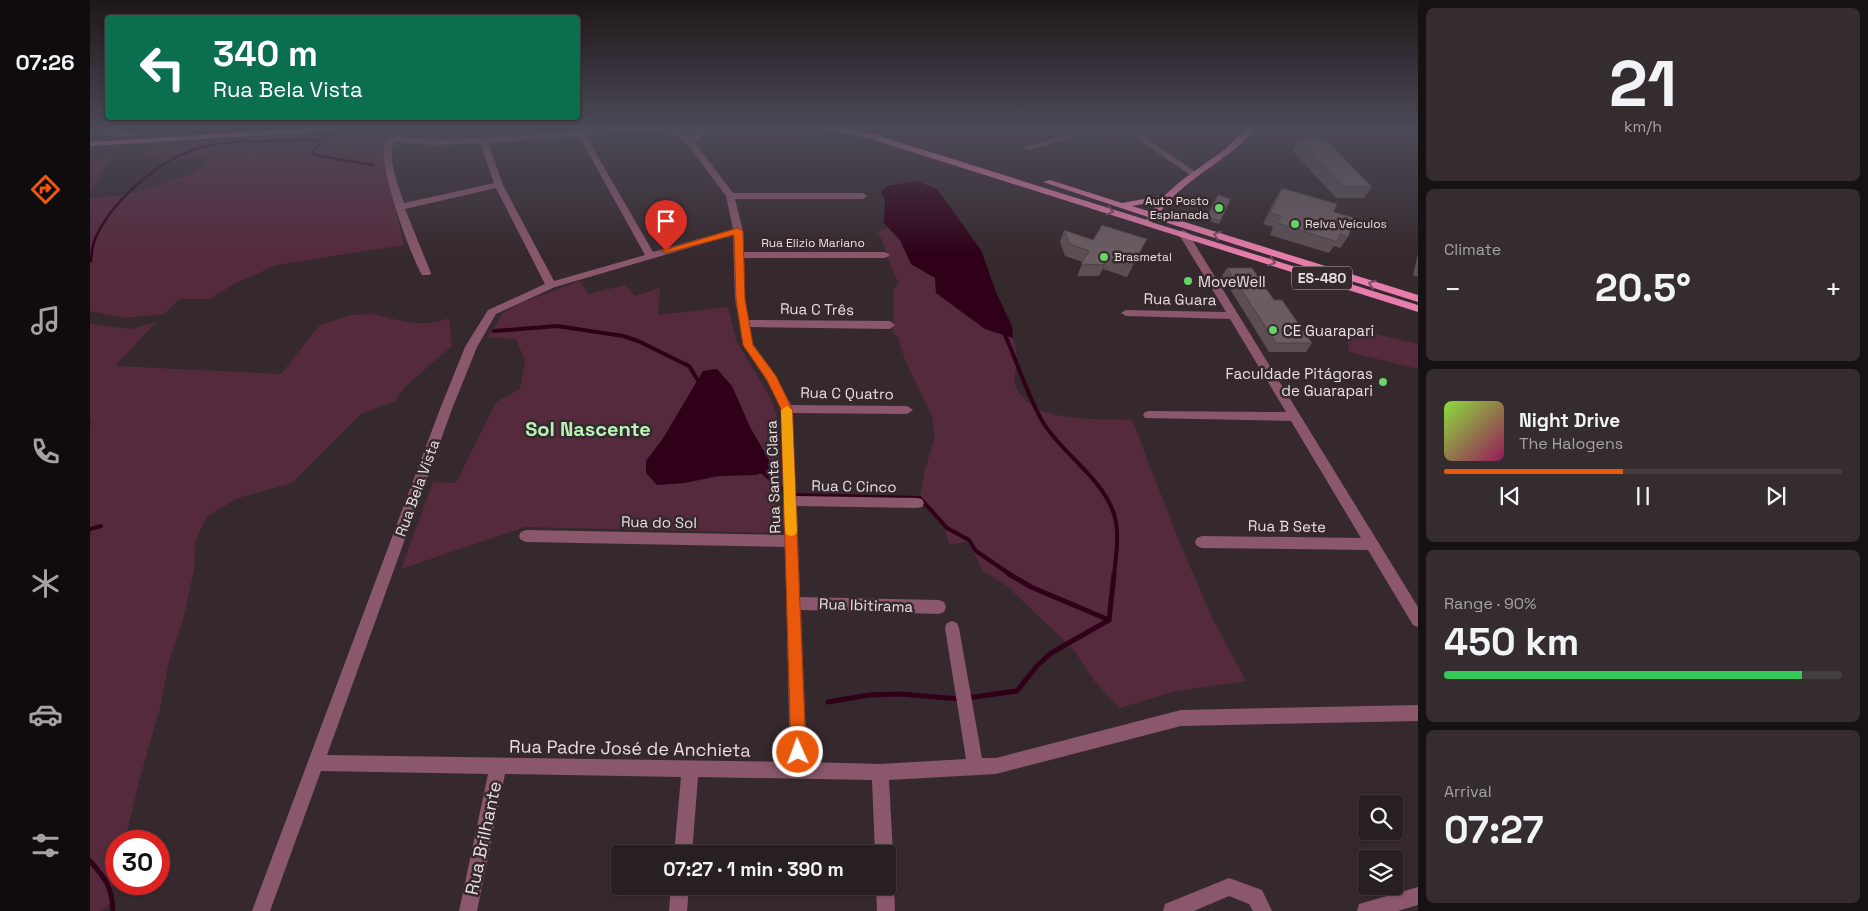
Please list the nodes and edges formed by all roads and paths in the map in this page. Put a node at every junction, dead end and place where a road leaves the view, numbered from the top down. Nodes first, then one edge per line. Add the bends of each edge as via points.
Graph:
1 (391, 171) edge
2 (494, 171) edge
3 (602, 171) edge
4 (711, 171) edge
5 (996, 171) edge
6 (1003, 171) edge
7 (1189, 171) edge
8 (1202, 171) edge
9 (1196, 175) junction
10 (499, 185) junction
11 (730, 196) junction
12 (863, 196) dead end
13 (1168, 197) junction
14 (1122, 205) junction
15 (400, 207) junction
16 (1151, 218) junction
17 (1165, 223) junction
18 (738, 231) junction
19 (1183, 233) junction
20 (650, 255) junction
21 (740, 255) junction
22 (885, 255) dead end
23 (426, 273) dead end
24 (551, 285) junction
25 (1418, 299) edge
26 (1418, 309) edge
27 (1126, 313) dead end
28 (1233, 316) junction
29 (743, 323) junction
30 (890, 325) dead end
31 (787, 409) junction
32 (906, 410) dead end
33 (1149, 415) dead end
34 (1295, 417) junction
35 (790, 501) junction
36 (918, 503) dead end
37 (526, 536) dead end
38 (791, 542) junction
39 (1202, 542) dead end
40 (1372, 544) junction
41 (793, 603) junction
42 (939, 607) dead end
43 (1418, 620) edge
44 (952, 628) dead end
45 (1418, 712) edge
46 (316, 763) junction
47 (498, 766) junction
48 (975, 767) junction
49 (690, 769) junction
50 (799, 770) junction
51 (880, 772) junction
52 (684, 845) edge
53 (884, 845) edge
54 (679, 895) edge
55 (885, 895) edge
56 (1418, 896) edge
57 (261, 911) edge
58 (468, 911) edge
59 (678, 911) edge
60 (886, 911) edge
61 (1172, 911) edge
62 (1263, 911) edge
63 (1366, 911) edge

1 - 15 street
2 - 10 street
3 - 20 street
4 - 11 street, Rua Santa Clara
5 -> 16 main road, ES-480
6 - 14 main road, ES-480
7 - 9 street
8 - 9 main road
9 - 13 main road
10 - 15 street
10 - 24 street
11 - 12 street
11 - 18 street, Rua Santa Clara
13 - 14 main road
13 - 16 main road
13 - 17 main road
14 - 16 main road, ES-480
15 - 23 street
16 - 17 main road, ES-480
17 - 19 main road, ES-480
25 -> 17 main road, ES-480
18 - 20 street, Rua Bela Vista
18 - 21 street, Rua Santa Clara
19 -> 26 main road, ES-480
19 - 28 street
20 - 24 street, Rua Bela Vista
21 - 22 street, Rua Elizio Mariano
21 - 29 street, Rua Santa Clara
24 - 46 street, Rua Bela Vista via 492,312 471,347
27 - 28 street, Rua Guara
28 - 34 street
29 - 30 street, Rua C Três
29 - 31 street, Rua Santa Clara via 748,345 772,379
31 - 32 street, Rua C Quatro
31 - 35 street, Rua Santa Clara
33 - 34 street
34 - 40 street
35 - 36 street, Rua C Cinco
35 - 38 street, Rua Santa Clara
37 - 38 street, Rua do Sol
38 - 41 street, Rua Santa Clara
39 - 40 street, Rua B Sete
40 - 43 street
41 - 42 street, Rua Ibitirama
41 - 50 street, Rua Santa Clara
44 - 48 street
45 - 48 street, Rua Padre José de Anchieta via 1181,718 996,766
46 - 47 street, Rua Padre José de Anchieta
46 - 57 street, Rua Bela Vista
47 - 49 street, Rua Padre José de Anchieta
47 - 58 street, Rua Brilhante
48 - 51 street, Rua Padre José de Anchieta
49 - 50 street, Rua Padre José de Anchieta
49 - 52 street
50 - 51 street, Rua Padre José de Anchieta
51 - 53 street
54 - 59 street
55 - 60 street
56 - 63 street
61 - 62 street via 1229,887 1255,896

